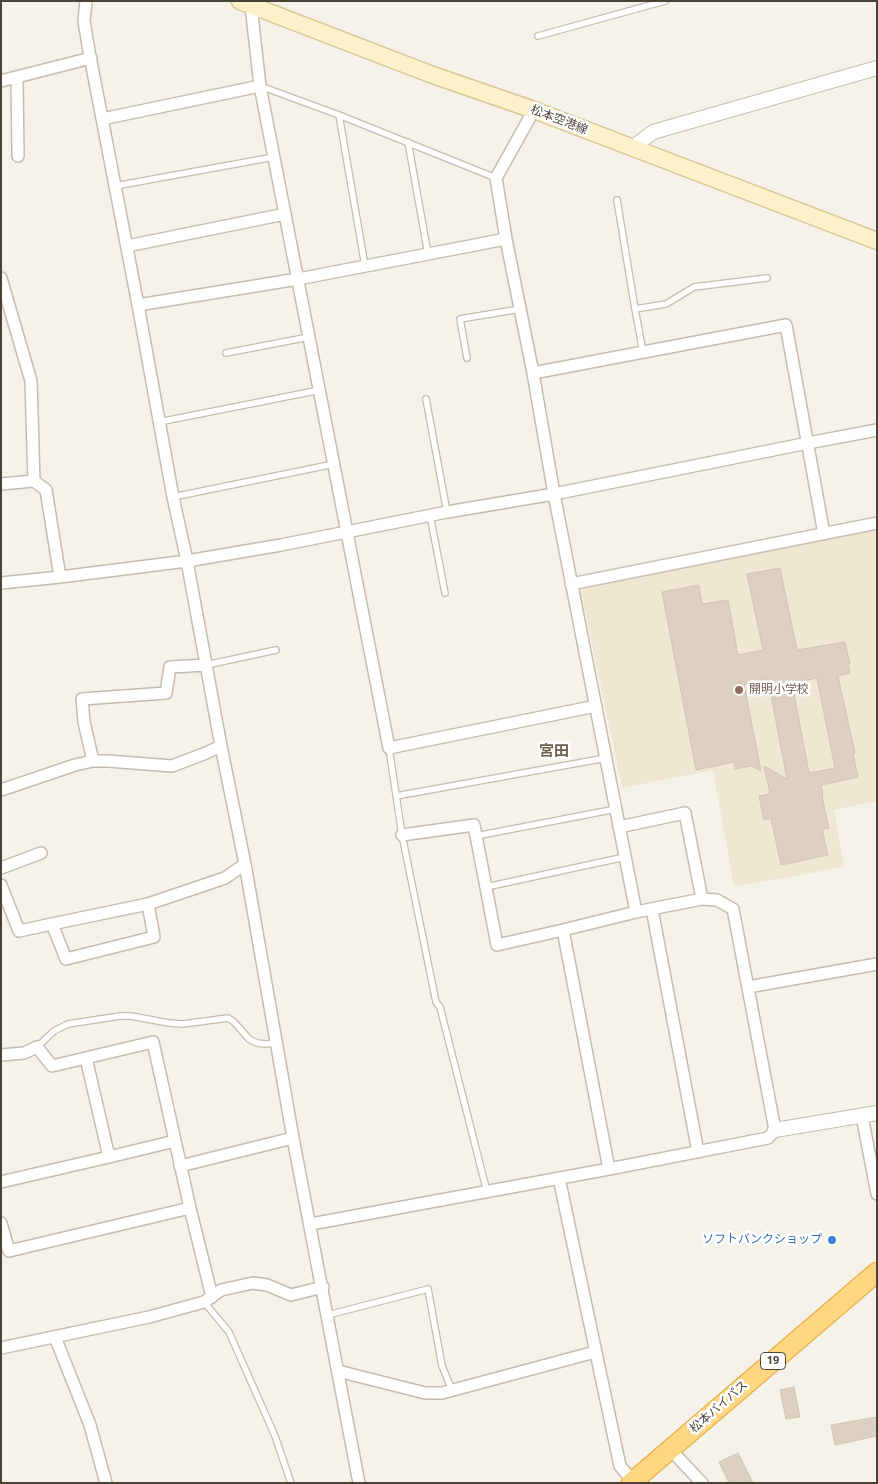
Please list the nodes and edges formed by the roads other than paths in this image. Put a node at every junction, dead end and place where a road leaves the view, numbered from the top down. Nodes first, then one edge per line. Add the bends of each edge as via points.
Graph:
1 (86, 1) edge
2 (665, 1) edge
3 (247, 3) edge
4 (538, 36) dead end
5 (91, 58) junction
6 (877, 68) edge
7 (17, 77) junction
8 (1, 81) edge
9 (260, 86) junction
10 (534, 110) junction
11 (339, 115) junction
12 (102, 119) junction
13 (408, 142) junction
14 (632, 148) junction
15 (18, 156) dead end
16 (274, 157) junction
17 (496, 178) junction
18 (115, 186) junction
19 (617, 200) dead end
20 (285, 214) junction
21 (506, 239) junction
22 (877, 241) edge
23 (127, 246) junction
24 (428, 254) junction
25 (366, 266) junction
26 (1, 278) edge
27 (767, 278) dead end
28 (298, 279) junction
29 (3, 292) edge
30 (138, 305) junction
31 (520, 309) junction
32 (635, 309) junction
33 (309, 337) junction
34 (643, 352) junction
35 (226, 353) dead end
36 (467, 358) dead end
37 (533, 374) junction
38 (320, 390) junction
39 (426, 399) dead end
40 (159, 422) junction
41 (877, 430) edge
42 (808, 443) junction
43 (334, 464) junction
44 (34, 481) junction
45 (1, 484) edge
46 (554, 494) junction
47 (173, 497) junction
48 (447, 512) junction
49 (430, 515) junction
50 (877, 523) edge
51 (348, 531) junction
52 (824, 534) junction
53 (186, 562) junction
54 (60, 577) junction
55 (1, 583) edge
56 (571, 584) junction
57 (444, 593) dead end
58 (276, 650) dead end
59 (206, 665) junction
60 (596, 706) junction
61 (221, 746) junction
62 (389, 748) junction
63 (606, 758) junction
64 (94, 761) junction
65 (1, 790) edge
66 (396, 796) junction
67 (616, 809) junction
68 (619, 827) junction
69 (402, 835) junction
70 (476, 836) junction
71 (41, 853) dead end
72 (625, 858) junction
73 (245, 864) junction
74 (1, 868) edge
75 (1, 885) edge
76 (486, 887) junction
77 (702, 899) junction
78 (148, 904) junction
79 (652, 909) junction
80 (636, 912) junction
81 (52, 924) junction
82 (562, 930) junction
83 (877, 964) edge
84 (748, 987) junction
85 (277, 1042) junction
86 (37, 1047) junction
87 (1, 1055) edge
88 (86, 1058) junction
89 (877, 1113) edge
90 (862, 1116) junction
91 (775, 1130) junction
92 (293, 1138) junction
93 (175, 1141) junction
94 (698, 1152) junction
95 (109, 1157) junction
96 (180, 1166) junction
97 (609, 1169) junction
98 (559, 1178) junction
99 (1, 1182) edge
100 (486, 1192) junction
101 (877, 1194) edge
102 (190, 1208) junction
103 (1, 1223) edge
104 (310, 1224) junction
105 (877, 1272) edge
106 (323, 1287) junction
107 (208, 1300) junction
108 (328, 1315) junction
109 (56, 1337) junction
110 (1, 1348) edge
111 (595, 1352) junction
112 (338, 1371) junction
113 (452, 1390) junction
114 (670, 1449) junction
115 (632, 1482) edge
116 (106, 1483) edge
117 (291, 1483) edge
118 (359, 1483) edge
119 (702, 1483) edge

1 - 5 street via 84,21
2 - 4 lane
3 - 9 street
3 - 10 main road, 松本空港線 via 430,74
5 - 7 street
5 - 12 street
6 - 14 street via 653,132
7 - 8 street
7 - 15 street
9 - 11 lane
9 - 12 street
9 - 16 street
10 - 14 main road, 松本空港線
10 - 17 street
11 - 13 lane
11 - 25 lane
12 - 18 street
13 - 17 lane
13 - 24 lane
14 - 22 main road, 松本空港線
16 - 18 lane
16 - 20 street
17 - 21 street
18 - 23 street
19 - 32 lane
20 - 23 street
20 - 28 street
21 - 24 street
21 - 31 street
23 - 30 street
24 - 25 street
25 - 28 street
26 - 29 street
27 - 32 lane via 694,287 666,304
28 - 30 street
28 - 33 street
29 - 44 street via 31,381
30 - 40 street
31 - 36 lane via 460,319
31 - 37 street
32 - 34 lane
33 - 35 lane
33 - 38 street
34 - 37 street
34 - 42 street via 786,325
37 - 46 street
38 - 40 lane
38 - 43 street
39 - 48 lane
40 - 47 street
41 - 42 street
42 - 46 street
42 - 52 street
43 - 47 lane
43 - 51 street
44 - 45 street
44 - 54 street via 46,490
46 - 48 street
46 - 56 street
47 - 53 street
48 - 49 street
49 - 51 street
49 - 57 lane
50 - 52 street
51 - 53 street
51 - 62 street
52 - 56 street
53 - 54 street
53 - 59 street
54 - 55 street
56 - 60 street
58 - 59 lane
59 - 61 street
59 - 64 street via 170,668 166,693 82,699
60 - 62 street
60 - 63 street
61 - 64 street via 172,766
61 - 73 street
62 - 66 lane
63 - 66 lane
63 - 67 street
64 - 65 street via 75,764
66 - 69 lane
67 - 68 street
67 - 70 lane
68 - 72 street
68 - 77 street via 685,814
69 - 70 street via 474,825
69 - 100 lane via 436,1002 440,1006
70 - 76 street
71 - 74 street
72 - 76 lane
72 - 80 street
73 - 78 street via 225,878
73 - 85 street
75 - 81 street via 19,931
76 - 82 street via 497,945
77 - 79 street
77 - 84 street via 717,900 733,909
78 - 81 street
78 - 81 street via 154,937 66,959
79 - 80 street
79 - 94 street
80 - 82 street
82 - 97 street
83 - 84 street
84 - 91 street
85 - 86 lane via 257,1044 228,1018 169,1024 120,1016 68,1024 54,1031
85 - 92 street
86 - 87 street
86 - 88 street via 52,1066
88 - 93 street via 153,1042
88 - 95 street
89 - 90 street
90 - 91 street
90 - 101 street
91 - 94 street via 768,1138
92 - 96 street
92 - 104 street
93 - 95 street
93 - 96 street
94 - 97 street
95 - 99 street
96 - 102 street
97 - 98 street
98 - 100 street
98 - 111 street
100 - 104 street
102 - 103 street via 9,1251
102 - 107 street
104 - 106 street
105 - 114 highway, 松本バイパス / 19
106 - 107 street via 291,1296 253,1282 221,1290
106 - 108 street
107 - 109 street via 149,1317
107 - 117 lane via 229,1332 275,1436
108 - 112 street
108 - 113 lane via 428,1289 442,1366
109 - 110 street
109 - 116 street via 90,1425
111 - 113 street
111 - 115 street via 620,1466
112 - 113 street via 424,1393
112 - 118 street
114 - 115 highway, 松本バイパス / 19
114 - 119 street

